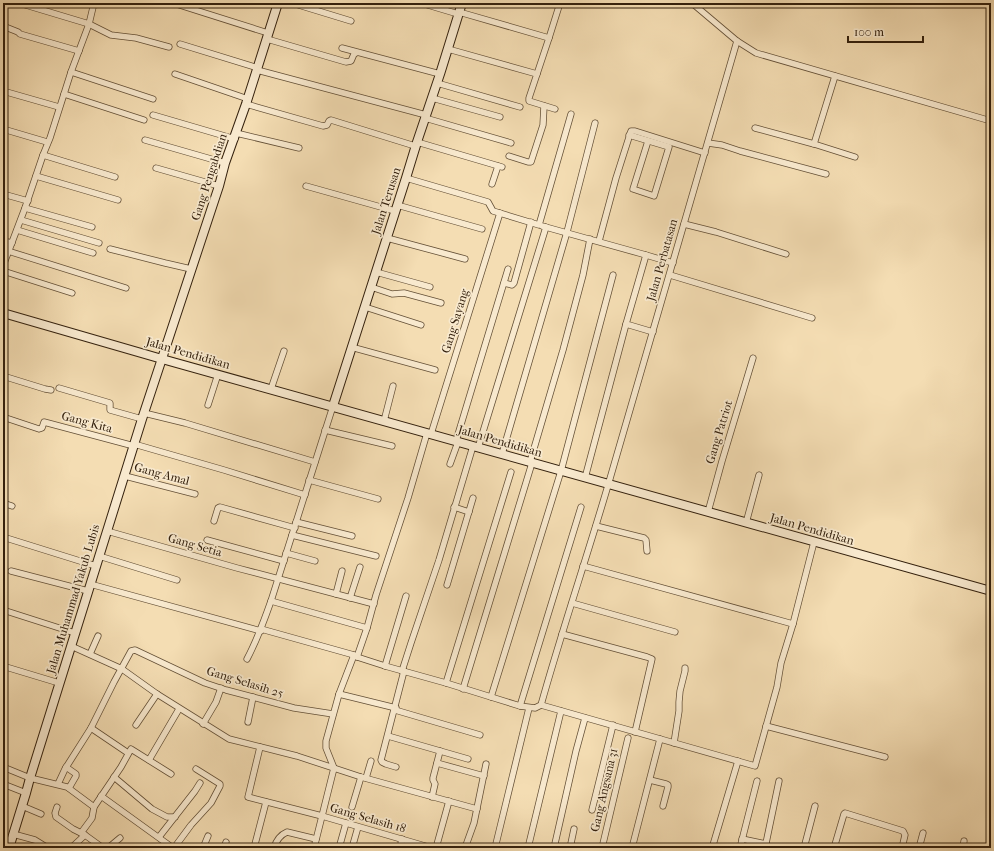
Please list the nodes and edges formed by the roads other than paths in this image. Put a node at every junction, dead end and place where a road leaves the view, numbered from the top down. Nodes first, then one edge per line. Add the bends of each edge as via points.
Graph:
1 (19, 3) edge
2 (93, 3) edge
3 (173, 3) edge
4 (278, 3) edge
5 (292, 3) edge
6 (421, 3) edge
7 (462, 3) edge
8 (560, 3) edge
9 (692, 3) edge
10 (458, 13) junction
11 (351, 21) dead end
12 (89, 24) junction
13 (3, 26) edge
14 (268, 36) junction
15 (549, 38) junction
16 (737, 41) junction
17 (180, 44) dead end
18 (169, 47) dead end
19 (342, 48) dead end
20 (448, 48) junction
21 (78, 51) junction
22 (356, 52) junction
23 (257, 69) junction
24 (71, 72) junction
25 (175, 74) dead end
26 (440, 74) junction
27 (537, 74) junction
28 (835, 76) junction
29 (437, 83) junction
30 (3, 91) edge
31 (64, 94) junction
32 (432, 98) junction
33 (153, 99) dead end
34 (247, 102) junction
35 (544, 106) junction
36 (59, 107) junction
37 (520, 107) dead end
38 (555, 109) dead end
39 (571, 114) dead end
40 (153, 115) dead end
41 (425, 117) junction
42 (500, 117) dead end
43 (144, 120) dead end
44 (991, 121) edge
45 (595, 123) dead end
46 (754, 128) dead end
47 (3, 129) edge
48 (629, 135) junction
49 (236, 136) junction
50 (145, 140) dead end
51 (648, 141) junction
52 (48, 142) junction
53 (511, 143) dead end
54 (708, 143) junction
55 (416, 144) junction
56 (813, 144) junction
57 (299, 148) dead end
58 (705, 153) junction
59 (43, 154) junction
60 (509, 156) dead end
61 (855, 157) dead end
62 (225, 163) junction
63 (156, 168) dead end
64 (826, 174) dead end
65 (36, 176) junction
66 (115, 177) dead end
67 (406, 178) junction
68 (492, 184) dead end
69 (219, 186) junction
70 (306, 186) dead end
71 (3, 194) edge
72 (118, 200) dead end
73 (28, 201) junction
74 (25, 208) junction
75 (396, 208) junction
76 (500, 213) junction
77 (21, 220) junction
78 (531, 222) junction
79 (684, 224) junction
80 (539, 225) junction
81 (92, 227) dead end
82 (546, 227) junction
83 (482, 229) dead end
84 (17, 230) junction
85 (567, 232) junction
86 (387, 238) junction
87 (590, 239) junction
88 (3, 241) edge
89 (599, 241) junction
90 (12, 243) junction
91 (99, 244) dead end
92 (110, 249) dead end
93 (8, 251) junction
94 (93, 254) dead end
95 (646, 254) junction
96 (786, 254) dead end
97 (465, 259) dead end
98 (673, 263) junction
99 (3, 266) edge
100 (192, 267) junction
101 (508, 269) dead end
102 (3, 271) edge
103 (376, 272) junction
104 (612, 275) dead end
105 (670, 275) junction
106 (504, 283) junction
107 (371, 287) junction
108 (430, 287) dead end
109 (126, 288) dead end
110 (72, 293) dead end
111 (441, 303) dead end
112 (365, 307) junction
113 (3, 313) edge
114 (812, 318) dead end
115 (626, 324) junction
116 (421, 325) dead end
117 (653, 332) junction
118 (351, 347) junction
119 (284, 351) dead end
120 (753, 358) dead end
121 (162, 359) junction
122 (435, 370) dead end
123 (218, 374) junction
124 (3, 376) edge
125 (393, 386) dead end
126 (59, 388) dead end
127 (271, 389) junction
128 (51, 390) dead end
129 (208, 405) dead end
130 (332, 406) junction
131 (143, 416) junction
132 (3, 417) edge
133 (384, 421) junction
134 (325, 430) junction
135 (429, 434) junction
136 (457, 442) junction
137 (134, 445) junction
138 (392, 446) dead end
139 (476, 447) junction
140 (502, 454) junction
141 (315, 462) junction
142 (531, 463) junction
143 (450, 464) dead end
144 (561, 471) junction
145 (511, 472) dead end
146 (759, 475) dead end
147 (125, 476) junction
148 (585, 478) junction
149 (309, 480) junction
150 (608, 484) junction
151 (195, 494) dead end
152 (305, 495) junction
153 (473, 498) dead end
154 (378, 499) dead end
155 (3, 503) edge
156 (12, 506) dead end
157 (454, 507) junction
158 (581, 507) dead end
159 (469, 512) junction
160 (708, 512) junction
161 (214, 521) dead end
162 (746, 523) junction
163 (295, 525) junction
164 (596, 526) junction
165 (107, 531) junction
166 (292, 535) junction
167 (3, 536) edge
168 (352, 536) dead end
169 (207, 540) dead end
170 (814, 542) junction
171 (647, 551) dead end
172 (286, 553) junction
173 (99, 556) junction
174 (376, 556) dead end
175 (284, 561) junction
176 (315, 561) dead end
177 (96, 566) junction
178 (583, 566) junction
179 (360, 567) dead end
180 (11, 571) dead end
181 (342, 571) dead end
182 (278, 579) junction
183 (177, 580) dead end
184 (447, 585) dead end
185 (89, 587) junction
186 (991, 591) edge
187 (336, 594) junction
188 (406, 596) dead end
189 (350, 598) junction
190 (271, 601) junction
191 (572, 603) junction
192 (374, 604) junction
193 (3, 610) edge
194 (793, 624) junction
195 (367, 628) junction
196 (261, 630) junction
197 (675, 632) dead end
198 (75, 633) junction
199 (562, 634) junction
200 (98, 636) dead end
201 (71, 646) junction
202 (90, 654) junction
203 (356, 656) junction
204 (247, 659) dead end
205 (385, 666) junction
206 (6, 667) dead end
207 (121, 668) junction
208 (685, 668) dead end
209 (403, 671) junction
210 (60, 683) junction
211 (446, 683) junction
212 (221, 688) junction
213 (463, 689) junction
214 (156, 694) junction
215 (339, 694) junction
216 (253, 697) junction
217 (491, 698) junction
218 (541, 705) junction
219 (520, 706) junction
220 (529, 708) junction
221 (179, 709) junction
222 (395, 709) junction
223 (561, 711) junction
224 (333, 714) junction
225 (585, 718) junction
226 (248, 722) dead end
227 (203, 724) junction
228 (136, 725) dead end
229 (613, 725) junction
230 (766, 726) junction
231 (91, 728) junction
232 (635, 732) junction
233 (480, 735) dead end
234 (388, 736) junction
235 (628, 738) dead end
236 (660, 739) junction
237 (674, 743) junction
238 (260, 747) junction
239 (440, 751) junction
240 (128, 753) junction
241 (885, 757) dead end
242 (468, 759) dead end
243 (149, 760) junction
244 (371, 761) dead end
245 (738, 761) junction
246 (437, 763) junction
247 (486, 764) dead end
248 (3, 767) edge
249 (66, 767) junction
250 (334, 768) junction
251 (396, 768) dead end
252 (196, 769) dead end
253 (171, 774) dead end
254 (484, 776) junction
255 (114, 777) junction
256 (30, 778) junction
257 (364, 778) junction
258 (650, 780) junction
259 (757, 781) dead end
260 (779, 781) dead end
261 (200, 783) dead end
262 (3, 784) edge
263 (58, 784) junction
264 (69, 788) junction
265 (26, 793) junction
266 (101, 796) junction
267 (432, 796) junction
268 (449, 801) junction
269 (266, 802) junction
270 (22, 806) junction
271 (663, 806) dead end
272 (815, 806) dead end
273 (57, 807) dead end
274 (94, 807) junction
275 (352, 807) dead end
276 (477, 809) junction
277 (592, 810) dead end
278 (41, 814) dead end
279 (322, 816) junction
280 (175, 818) junction
281 (346, 823) junction
282 (358, 827) junction
283 (574, 830) dead end
284 (923, 833) dead end
285 (14, 834) junction
286 (83, 834) junction
287 (208, 836) dead end
288 (159, 837) junction
289 (120, 838) dead end
290 (316, 839) junction
291 (402, 839) junction
292 (742, 839) junction
293 (964, 841) dead end
294 (3, 845) edge
295 (713, 845) dead end
296 (765, 846) edge
297 (9, 848) edge
298 (48, 848) edge
299 (71, 848) edge
300 (103, 848) edge
301 (108, 848) edge
302 (174, 848) edge
303 (203, 848) edge
304 (254, 848) edge
305 (274, 848) edge
306 (314, 848) edge
307 (340, 848) edge
308 (352, 848) edge
309 (400, 848) edge
310 (432, 848) edge
311 (436, 848) edge
312 (465, 848) edge
313 (495, 848) edge
314 (528, 848) edge
315 (554, 848) edge
316 (570, 848) edge
317 (602, 848) edge
318 (632, 848) edge
319 (740, 848) edge
320 (804, 848) edge
321 (834, 848) edge
322 (902, 848) edge
323 (919, 848) edge
324 (963, 848) edge

1 - 12 street
2 - 12 street
3 - 14 street
4 - 14 main road, Gang Pengabdian
5 - 11 street
6 - 10 street
7 - 10 main road, Jalan Terusan
8 - 15 street
9 - 16 street
10 - 15 street
10 - 20 main road, Jalan Terusan
12 - 18 street via 111,35 136,38
12 - 21 street
13 - 21 street via 20,34
14 - 22 street via 346,62 351,61
14 - 23 main road, Gang Pengabdian
15 - 27 street
16 - 28 street via 756,53
16 - 54 street, Jalan Perbatasan
17 - 23 street
19 - 22 street
20 - 26 main road, Jalan Terusan
20 - 27 street
21 - 24 street
22 - 26 street
23 - 34 main road, Gang Pengabdian
23 - 41 street
24 - 31 street
24 - 33 street
25 - 34 street
26 - 29 main road, Jalan Terusan
27 - 35 street via 529,101
28 - 44 street
28 - 56 street
29 - 32 main road, Jalan Terusan
29 - 37 street
30 - 36 street
31 - 36 street
31 - 43 street
32 - 41 main road, Jalan Terusan
32 - 42 street
34 - 49 main road, Gang Pengabdian
34 - 55 street via 323,126 331,120
35 - 38 street
35 - 60 street via 543,125 532,162
36 - 52 street
39 - 80 street
40 - 49 street
41 - 53 street
41 - 55 main road, Jalan Terusan
45 - 85 street
46 - 56 street
47 - 52 street
48 - 51 street
48 - 58 street via 631,131 635,131
48 - 89 street
49 - 57 street
49 - 62 main road, Gang Pengabdian
50 - 62 street
51 - 51 street via 669,147 654,196 633,189
52 - 59 street
54 - 58 street, Jalan Perbatasan
54 - 64 street
55 - 67 main road, Jalan Terusan
55 - 68 street via 500,166
56 - 61 street
58 - 79 street, Jalan Perbatasan
59 - 65 street
59 - 66 street
62 - 69 main road, Gang Pengabdian
63 - 69 street
65 - 72 street
65 - 73 street
67 - 75 main road, Jalan Terusan
67 - 76 street via 488,202 493,211
69 - 100 main road, Gang Pengabdian
70 - 75 street
71 - 73 street
73 - 74 street
74 - 77 street
74 - 81 street
75 - 83 street
75 - 86 main road, Jalan Terusan
76 - 78 street
76 - 135 street, Gang Sayang
77 - 84 street
77 - 91 street
78 - 80 street
78 - 106 street via 514,283
79 - 96 street
79 - 98 street, Jalan Perbatasan
80 - 82 street
82 - 85 street
82 - 139 street
84 - 90 street
84 - 94 street
85 - 87 street
85 - 140 street
86 - 97 street
86 - 103 main road, Jalan Terusan
87 - 89 street
87 - 142 street via 583,275
88 - 90 street
89 - 95 street
90 - 93 street
92 - 100 street
93 - 99 street
93 - 109 street
95 - 98 street
95 - 115 street
98 - 105 street, Jalan Perbatasan
100 - 121 main road, Gang Pengabdian
101 - 106 street
102 - 110 street
103 - 107 main road, Jalan Terusan
103 - 108 street
104 - 144 street
105 - 114 street
105 - 117 street, Jalan Perbatasan
106 - 136 street
107 - 111 street via 392,294 404,293
107 - 112 main road, Jalan Terusan
112 - 116 street
112 - 118 main road, Jalan Terusan
113 - 121 main road, Jalan Pendidikan
115 - 117 street
115 - 148 street
117 - 150 street, Jalan Perbatasan
118 - 122 street
118 - 130 main road, Jalan Terusan
119 - 127 street
120 - 160 street, Gang Patriot
121 - 123 main road, Jalan Pendidikan
121 - 131 main road, Jalan Muhammad Yakub Lubis
123 - 127 main road, Jalan Pendidikan
123 - 129 street
124 - 128 street
125 - 133 street
126 - 131 street via 110,403 110,410
127 - 130 main road, Jalan Pendidikan
130 - 133 main road, Jalan Pendidikan
130 - 134 street
131 - 137 main road, Jalan Muhammad Yakub Lubis
131 - 141 street via 185,422
132 - 137 street, Gang Kita via 39,429 44,422
133 - 135 main road, Jalan Pendidikan
134 - 138 street
134 - 141 street
135 - 136 main road, Jalan Pendidikan
135 - 192 street, Gang Sayang
136 - 139 main road, Jalan Pendidikan
136 - 143 street
137 - 147 main road, Jalan Muhammad Yakub Lubis
137 - 152 street
139 - 140 main road, Jalan Pendidikan
139 - 157 street
140 - 142 main road, Jalan Pendidikan
141 - 149 street
142 - 144 main road, Jalan Pendidikan
142 - 213 street
144 - 148 main road, Jalan Pendidikan
144 - 217 street
145 - 211 street
146 - 162 street
147 - 151 street, Gang Amal
147 - 165 main road, Jalan Muhammad Yakub Lubis
148 - 150 main road, Jalan Pendidikan
149 - 152 street
149 - 154 street
150 - 160 main road, Jalan Pendidikan
150 - 164 street, Jalan Perbatasan
152 - 163 street
153 - 159 street
155 - 156 street
157 - 159 street
157 - 209 street
158 - 219 street
159 - 184 street
160 - 162 main road, Jalan Pendidikan
161 - 163 street via 220,507
162 - 170 main road, Jalan Pendidikan
163 - 166 street
163 - 168 street
164 - 171 street via 644,538
164 - 178 street, Jalan Perbatasan
165 - 173 main road, Jalan Muhammad Yakub Lubis
165 - 182 street, Gang Setia
166 - 172 street
166 - 174 street
167 - 177 street
169 - 175 street
170 - 186 main road, Jalan Pendidikan
170 - 194 street
172 - 175 street
172 - 176 street
173 - 177 main road, Jalan Muhammad Yakub Lubis
173 - 183 street
175 - 182 street
177 - 185 main road, Jalan Muhammad Yakub Lubis
178 - 191 street, Jalan Perbatasan
178 - 194 street
179 - 189 street
180 - 185 street
181 - 187 street
182 - 187 street, Gang Setia
182 - 190 street
185 - 196 street
185 - 198 main road, Jalan Muhammad Yakub Lubis
187 - 189 street, Gang Setia
188 - 205 street
189 - 192 street, Gang Setia
190 - 195 street
190 - 196 street
191 - 197 street
191 - 199 street, Jalan Perbatasan
192 - 195 street, Gang Sayang
193 - 198 street
194 - 230 street
195 - 203 street, Gang Sayang
196 - 203 street
196 - 204 street
198 - 201 main road, Jalan Muhammad Yakub Lubis
199 - 218 street, Jalan Perbatasan
199 - 232 street via 652,659
200 - 202 street
201 - 202 street
201 - 210 main road, Jalan Muhammad Yakub Lubis
202 - 207 street
203 - 205 street
203 - 215 street, Gang Sayang
205 - 209 street
206 - 210 street
207 - 212 street, Gang Selasih 25 via 135,650
207 - 214 street
207 - 231 street
208 - 237 street
209 - 211 street
209 - 222 street
210 - 256 main road, Jalan Muhammad Yakub Lubis
211 - 213 street
212 - 216 street, Gang Selasih 25
212 - 227 street
213 - 217 street
214 - 221 street
214 - 228 street
215 - 222 street
215 - 224 street, Gang Sayang
216 - 224 street, Gang Selasih 25 via 294,708
216 - 226 street
217 - 219 street
218 - 220 street
218 - 223 street
219 - 220 street
220 - 313 street
221 - 227 street
221 - 243 street
222 - 233 street
222 - 234 street
223 - 225 street
223 - 314 street
224 - 250 street, Gang Sayang via 325,744
225 - 229 street
225 - 315 street
227 - 238 street via 229,739
229 - 232 street
229 - 277 street
230 - 241 street
230 - 245 street via 755,766
231 - 240 street
231 - 249 street
232 - 236 street
234 - 239 street
234 - 251 street via 382,762
235 - 317 street, Gang Angsana 31
236 - 237 street
236 - 258 street
237 - 245 street
238 - 250 street
238 - 269 street, Gang Selasih 18 via 248,797
239 - 242 street
239 - 246 street
240 - 243 street via 133,749
240 - 255 street
243 - 253 street
244 - 257 street
245 - 295 street
246 - 254 street
246 - 267 street
247 - 254 street
248 - 256 street
249 - 263 street
249 - 264 street via 76,774
250 - 257 street
250 - 279 street
252 - 302 street via 220,786 211,803
254 - 276 street
255 - 266 street
255 - 280 street via 152,809
256 - 263 street
256 - 265 main road, Jalan Muhammad Yakub Lubis
257 - 267 street
257 - 275 street
258 - 271 street via 668,785
258 - 318 street
259 - 292 street
260 - 296 street
261 - 280 street
262 - 265 street
263 - 264 street
264 - 274 street
265 - 270 main road, Jalan Muhammad Yakub Lubis
266 - 274 street
266 - 288 street
267 - 268 street
268 - 276 street
268 - 311 street
269 - 279 street, Gang Selasih 18
269 - 304 street
270 - 278 street
270 - 285 main road, Jalan Muhammad Yakub Lubis
272 - 320 street
273 - 286 street via 56,817
274 - 286 street via 92,818
276 - 312 street
279 - 281 street, Gang Selasih 18
279 - 290 street
280 - 288 street
281 - 282 street, Gang Selasih 18
281 - 307 street
282 - 291 street, Gang Selasih 18
282 - 308 street
283 - 316 street
284 - 323 street
285 - 297 main road, Jalan Muhammad Yakub Lubis
285 - 298 street via 35,840
286 - 299 street
286 - 300 street
287 - 303 street
288 - 302 street
289 - 301 street
290 - 305 street via 287,832 277,840
290 - 306 street
291 - 309 street
291 - 310 street, Gang Selasih 18
292 - 296 street
292 - 319 street
293 - 324 street
294 - 297 street
321 - 322 street via 845,813 903,831 905,835

